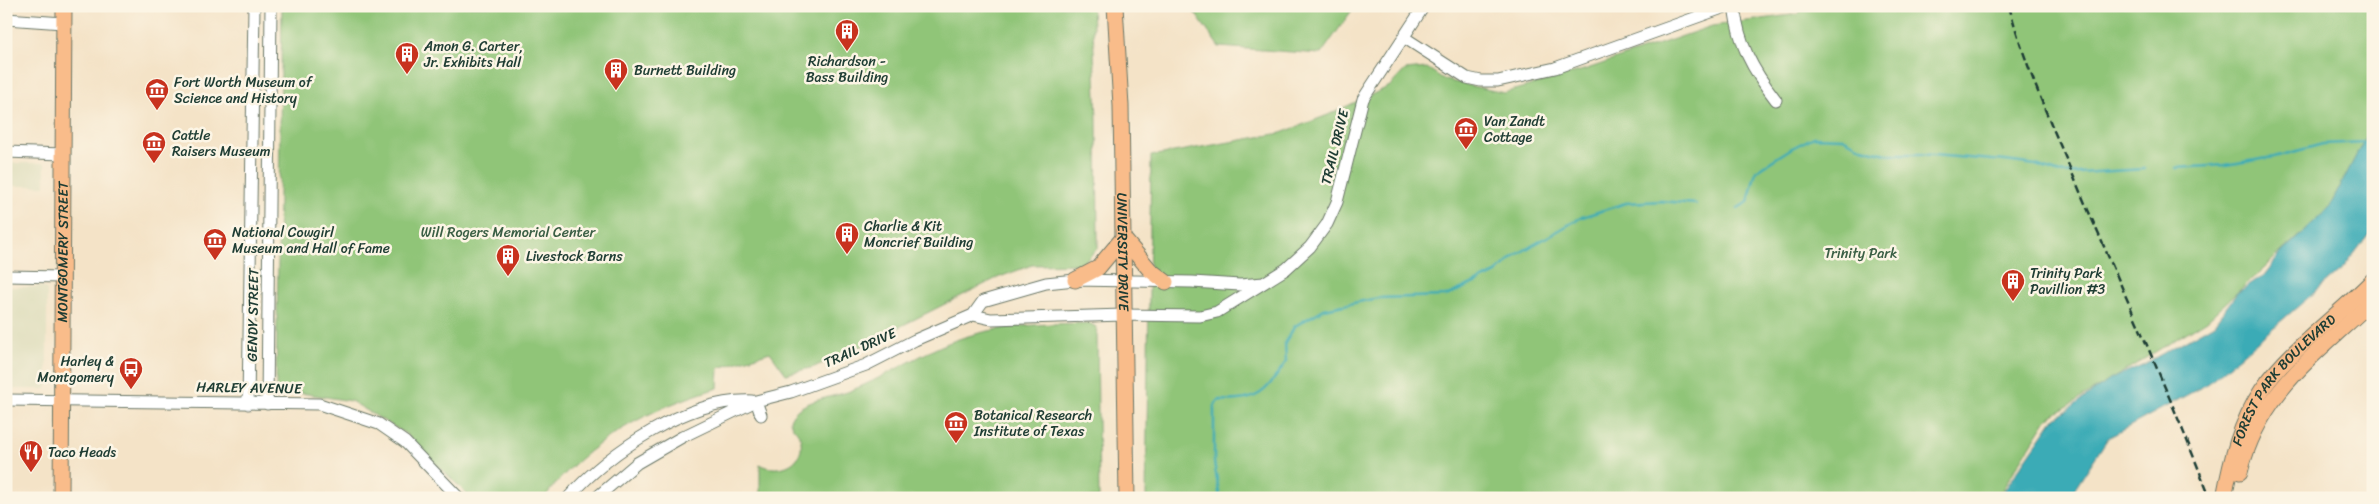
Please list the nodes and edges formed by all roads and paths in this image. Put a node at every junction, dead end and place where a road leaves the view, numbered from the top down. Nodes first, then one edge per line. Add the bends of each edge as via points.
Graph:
1 (64, 6) edge
2 (254, 6) edge
3 (272, 6) edge
4 (1115, 6) edge
5 (1424, 6) edge
6 (1728, 6) edge
7 (1734, 6) edge
8 (6, 19) edge
9 (64, 23) junction
10 (1405, 38) junction
11 (253, 46) junction
12 (271, 46) junction
13 (1776, 100) dead end
14 (6, 152) edge
15 (63, 154) junction
16 (1123, 238) junction
17 (6, 276) edge
18 (63, 277) junction
19 (1075, 280) junction
20 (2373, 280) edge
21 (1123, 281) junction
22 (1166, 282) junction
23 (1264, 283) junction
24 (2373, 300) edge
25 (973, 315) junction
26 (1123, 315) junction
27 (6, 400) edge
28 (62, 402) junction
29 (756, 402) junction
30 (248, 404) junction
31 (267, 404) junction
32 (760, 415) dead end
33 (61, 498) edge
34 (459, 498) edge
35 (568, 498) edge
36 (596, 498) edge
37 (1126, 498) edge
38 (2224, 498) edge
39 (2234, 498) edge

1 - 9 main road, MONTGOMERY STREET
2 - 11 street, GENDY STREET
3 - 12 street, GENDY STREET
4 - 16 main road, UNIVERSITY DRIVE
5 - 10 street, TRAIL DRIVE
6 - 10 street via 1555,68 1498,81 1467,78
7 - 13 street via 1749,62
8 - 9 street
9 - 15 main road, MONTGOMERY STREET
10 - 23 street, TRAIL DRIVE via 1363,99 1337,202 1327,224 1310,247 1286,269
11 - 12 street
11 - 30 street, GENDY STREET
12 - 31 street, GENDY STREET
14 - 15 street
15 - 18 main road, MONTGOMERY STREET
16 - 19 main road via 1098,268
16 - 21 main road, UNIVERSITY DRIVE
16 - 22 main road via 1150,270
17 - 18 street
18 - 28 main road, MONTGOMERY STREET
19 - 21 street, TRAIL DRIVE
19 - 25 street, TRAIL DRIVE via 1046,283 984,301
20 - 38 main road, FOREST PARK BOULEVARD via 2296,352 2263,389 2239,436
21 - 22 street, TRAIL DRIVE
21 - 26 main road, UNIVERSITY DRIVE
22 - 23 street, TRAIL DRIVE
23 - 26 street, TRAIL DRIVE via 1217,312 1200,316
24 - 39 main road, FOREST PARK BOULEVARD via 2295,371 2274,398 2249,442
25 - 26 street, TRAIL DRIVE via 991,319
25 - 29 street, TRAIL DRIVE via 847,373
26 - 37 main road, UNIVERSITY DRIVE
27 - 28 street, HARLEY AVENUE
28 - 30 street, HARLEY AVENUE
28 - 33 main road, MONTGOMERY STREET
29 - 32 street
29 - 35 street, TRAIL DRIVE via 716,406 661,425 619,451
29 - 36 street, TRAIL DRIVE via 682,437 637,463
30 - 31 street, HARLEY AVENUE
31 - 34 street, HARLEY AVENUE via 319,404 379,424 405,442

